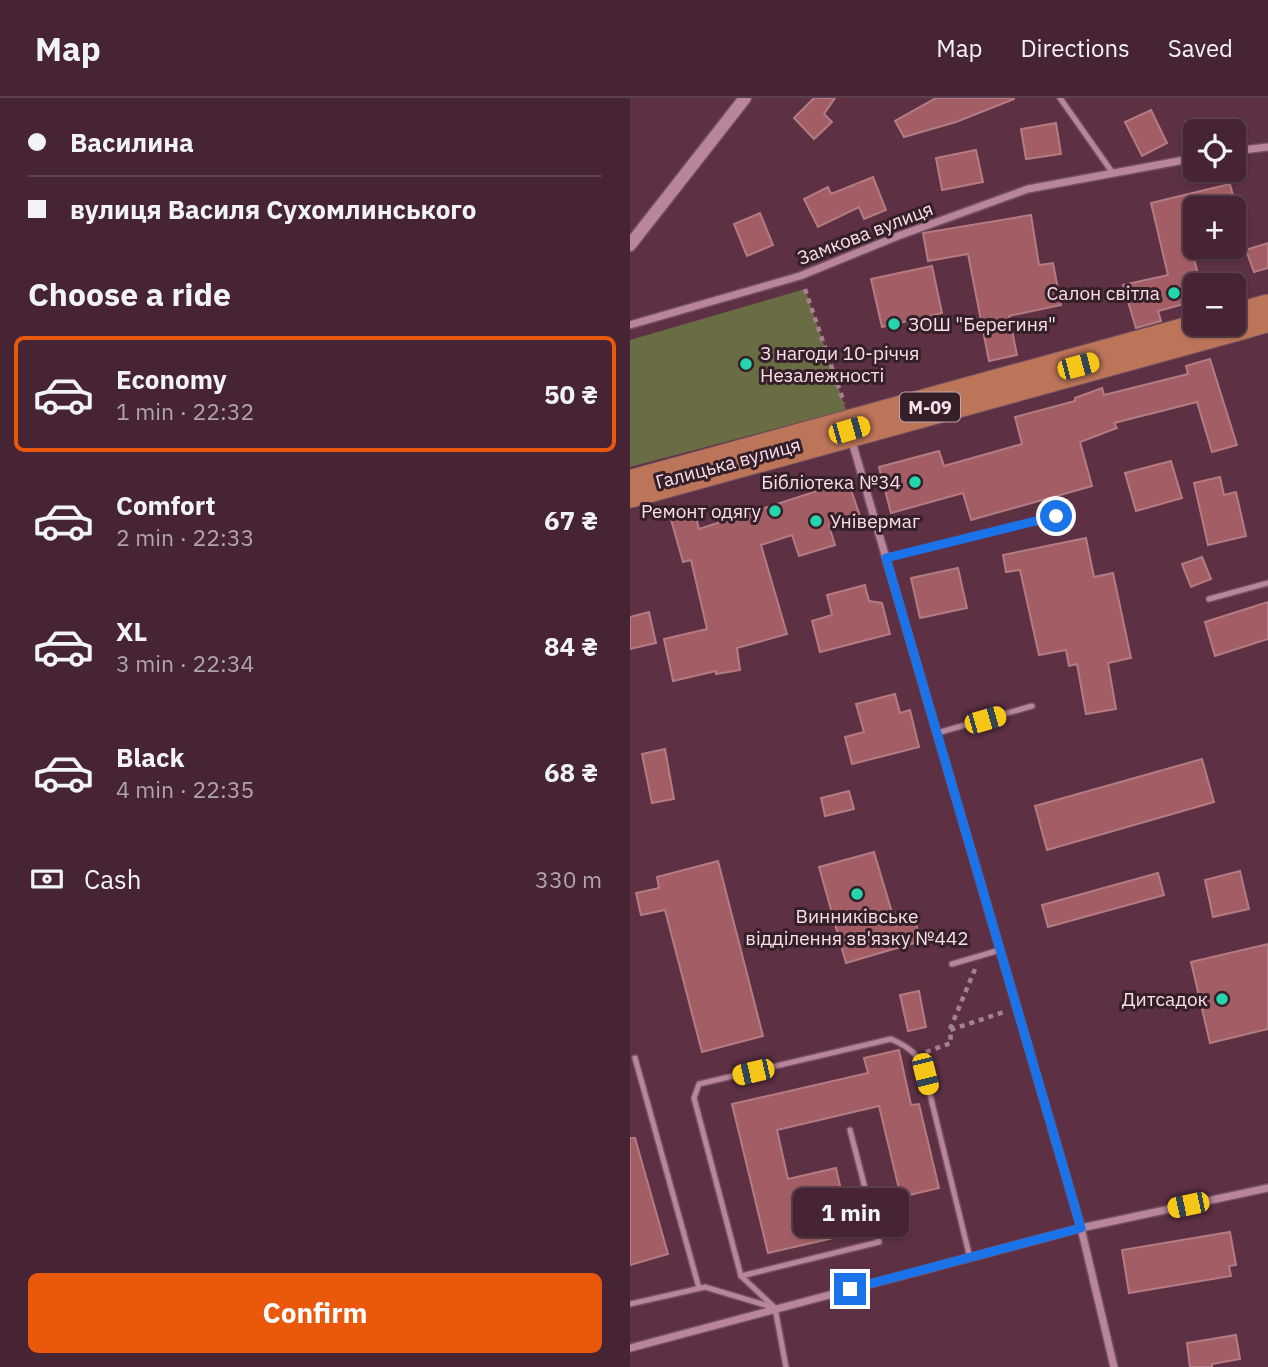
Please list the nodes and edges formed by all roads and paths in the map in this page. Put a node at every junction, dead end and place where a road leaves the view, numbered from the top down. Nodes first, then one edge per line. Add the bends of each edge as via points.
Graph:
1 (745, 98) edge
2 (1060, 98) edge
3 (1268, 147) edge
4 (1246, 150) edge
5 (1183, 160) edge
6 (1112, 172) junction
7 (630, 245) edge
8 (800, 276) junction
9 (1268, 313) edge
10 (1246, 319) edge
11 (630, 325) edge
12 (1183, 335) edge
13 (847, 420) junction
14 (630, 489) edge
15 (1056, 516) dead end
16 (886, 558) junction
17 (1268, 583) edge
18 (1209, 599) dead end
19 (1032, 706) dead end
20 (937, 733) junction
21 (1000, 950) junction
22 (981, 956) junction
23 (952, 964) dead end
24 (1008, 1011) dead end
25 (950, 1030) junction
26 (919, 1055) junction
27 (635, 1058) dead end
28 (850, 1130) dead end
29 (1268, 1188) edge
30 (1081, 1228) junction
31 (970, 1258) junction
32 (741, 1276) junction
33 (699, 1288) junction
34 (630, 1304) edge
35 (775, 1308) junction
36 (630, 1348) edge
37 (786, 1367) edge
38 (1114, 1367) edge

1 - 7 street
2 - 6 lane
3 - 4 street
5 - 6 street, Замкова вулиця
6 - 8 street, Замкова вулиця via 1028,189
8 - 11 street, Замкова вулиця
8 - 13 path
9 - 10 main road, Галицька вулиця / М-09
12 - 13 main road, Галицька вулиця / М-09
13 - 14 main road, Галицька вулиця / М-09
13 - 16 street
15 - 16 lane
16 - 20 street
17 - 18 lane
19 - 20 lane
20 - 21 street
21 - 22 lane
21 - 30 street
22 - 23 lane
22 - 25 path
24 - 25 path
25 - 26 path via 951,1043
26 - 31 lane
26 - 32 lane via 891,1039 699,1084 694,1098
27 - 33 lane
28 - 32 lane via 879,1242
29 - 30 street
30 - 31 street
30 - 38 street
31 - 35 street
32 - 35 lane
33 - 34 lane
33 - 35 lane
35 - 36 street
35 - 37 lane

